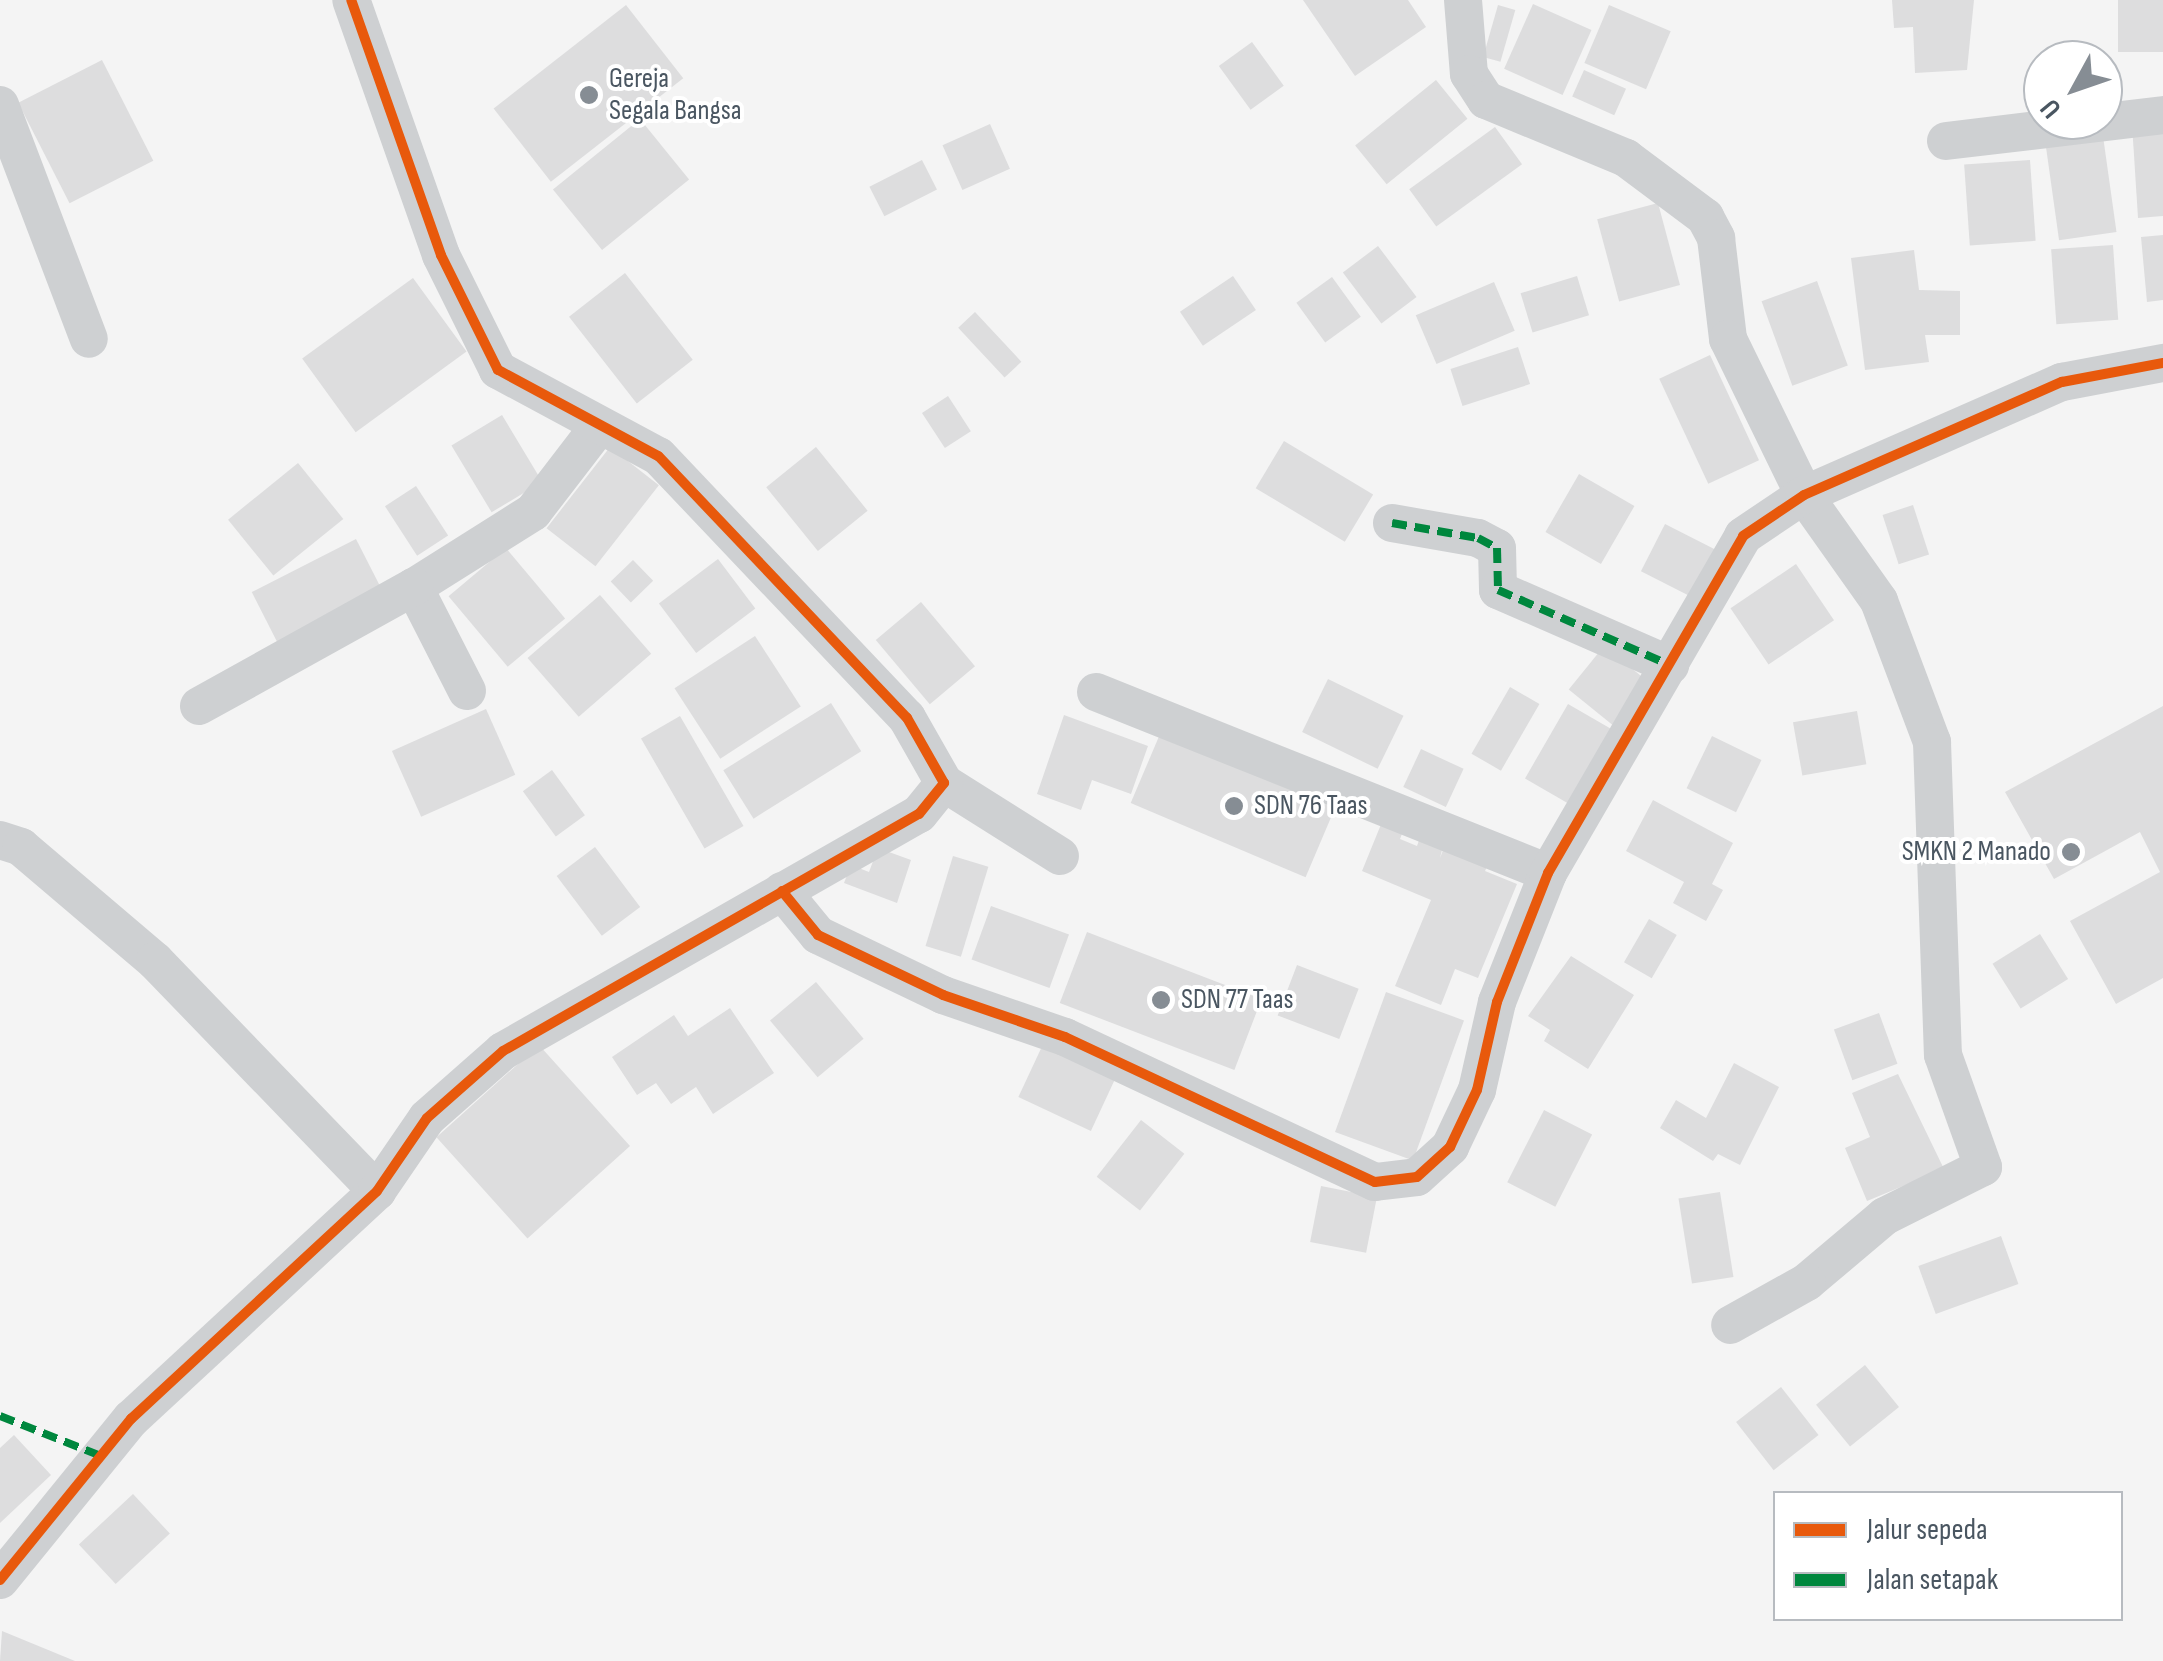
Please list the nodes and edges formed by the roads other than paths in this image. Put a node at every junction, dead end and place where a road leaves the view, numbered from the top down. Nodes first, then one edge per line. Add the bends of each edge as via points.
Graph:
1 (351, 0) edge
2 (1463, 0) edge
3 (0, 105) edge
4 (2163, 115) edge
5 (1946, 141) dead end
6 (88, 339) dead end
7 (2163, 363) edge
8 (599, 426) junction
9 (1804, 495) junction
10 (1392, 523) dead end
11 (414, 587) junction
12 (1670, 665) junction
13 (468, 691) dead end
14 (1096, 692) dead end
15 (199, 706) dead end
16 (944, 784) junction
17 (0, 840) edge
18 (1060, 856) dead end
19 (1548, 873) junction
20 (782, 891) junction
21 (377, 1191) junction
22 (1730, 1326) dead end
23 (0, 1580) edge

1 - 8 street via 441,255 498,370
2 - 9 street via 1469,74 1486,100 1626,158 1705,218 1716,238 1728,340
3 - 6 street
4 - 5 street
7 - 9 street via 2062,382
8 - 11 street via 534,512
8 - 16 street via 658,456 697,496 907,718
9 - 12 street via 1744,536
9 - 22 street via 1879,602 1932,742 1943,1056 1983,1167 1885,1216 1808,1282
10 - 12 street via 1478,538 1497,548 1498,590
11 - 13 street
11 - 15 street
12 - 19 street
14 - 19 street
16 - 18 street
16 - 20 street via 919,814
17 - 21 street via 21,847 154,961
19 - 20 street via 1450,1147 1417,1177 1375,1182 818,936
20 - 21 street via 504,1051 427,1118
21 - 23 street via 131,1419

